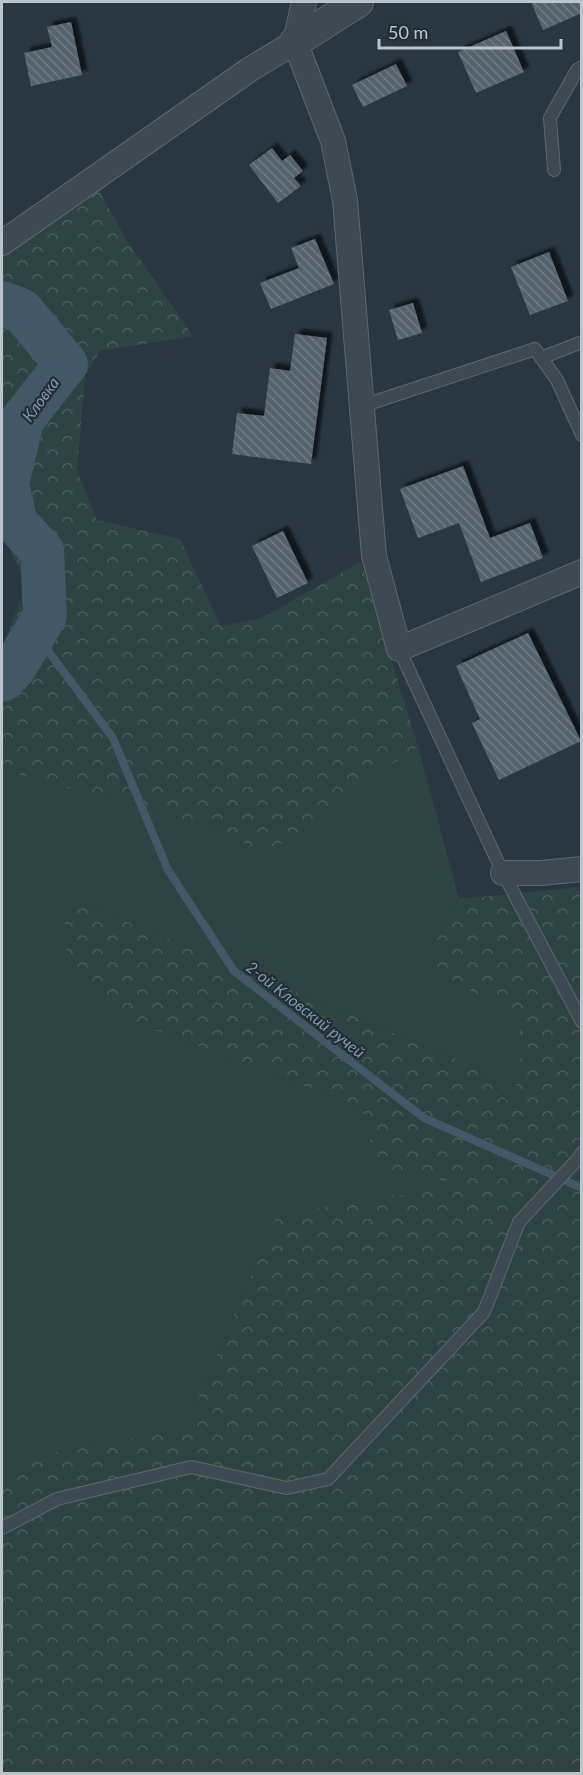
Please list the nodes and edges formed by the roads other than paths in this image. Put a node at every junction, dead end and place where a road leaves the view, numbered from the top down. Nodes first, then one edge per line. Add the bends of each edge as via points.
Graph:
1 (304, 2) edge
2 (358, 2) edge
3 (295, 42) junction
4 (582, 67) edge
5 (554, 170) dead end
6 (2, 243) edge
7 (582, 342) edge
8 (541, 358) junction
9 (362, 406) junction
10 (582, 435) edge
11 (582, 572) edge
12 (399, 649) junction
13 (582, 869) edge
14 (503, 873) junction
15 (582, 1022) edge
16 (582, 1153) edge
17 (2, 1528) edge

1 - 3 street
2 - 3 street
3 - 6 street
3 - 9 street via 333,141 345,200
4 - 5 lane via 550,118
7 - 8 lane
8 - 9 lane via 535,349
8 - 10 lane via 557,380
9 - 12 street via 374,556
11 - 12 street
12 - 14 lane
13 - 14 street
14 - 15 lane
16 - 17 lane via 519,1222 484,1312 328,1479 287,1488 191,1467 57,1499

